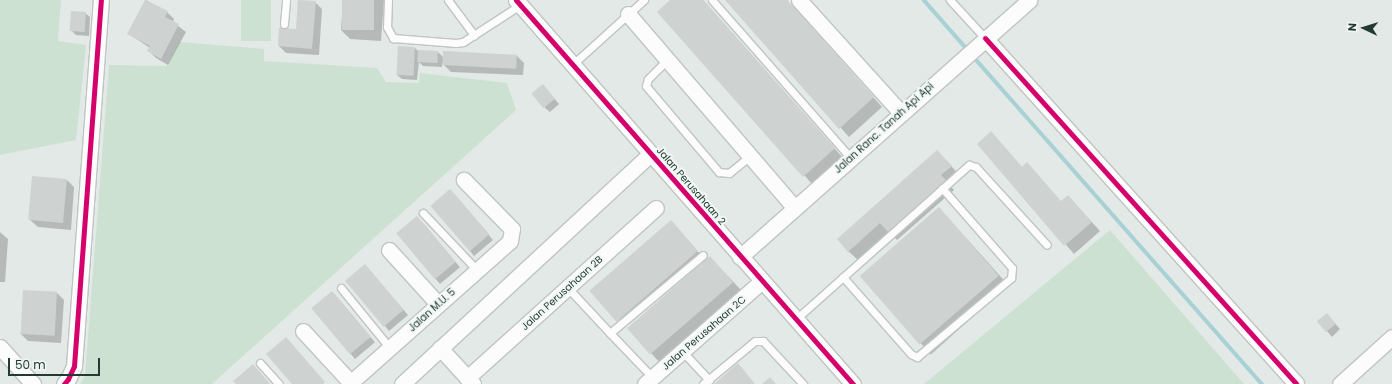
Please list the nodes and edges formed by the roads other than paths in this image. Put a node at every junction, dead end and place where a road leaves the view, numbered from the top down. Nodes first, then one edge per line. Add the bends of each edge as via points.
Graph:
1 (101, 0) edge
2 (286, 0) edge
3 (388, 0) edge
4 (448, 0) edge
5 (644, 0) edge
6 (712, 0) edge
7 (799, 0) edge
8 (950, 0) edge
9 (1029, 0) edge
10 (518, 2) edge
11 (628, 14) junction
12 (284, 24) dead end
13 (474, 34) junction
14 (981, 42) junction
15 (667, 60) junction
16 (572, 65) junction
17 (901, 113) junction
18 (650, 154) junction
19 (750, 156) junction
20 (851, 158) junction
21 (464, 180) dead end
22 (942, 188) junction
23 (656, 208) dead end
24 (795, 208) junction
25 (423, 213) dead end
26 (1048, 245) dead end
27 (389, 250) dead end
28 (703, 254) dead end
29 (740, 256) junction
30 (476, 270) junction
31 (843, 277) junction
32 (762, 281) junction
33 (341, 288) dead end
34 (568, 288) junction
35 (438, 304) junction
36 (796, 319) junction
37 (303, 331) dead end
38 (610, 333) junction
39 (1392, 338) edge
40 (0, 347) edge
41 (390, 348) junction
42 (440, 348) junction
43 (682, 351) junction
44 (260, 363) dead end
45 (470, 381) edge
46 (649, 381) edge
47 (706, 382) edge
48 (34, 384) edge
49 (64, 384) edge
50 (279, 384) edge
51 (350, 384) edge
52 (402, 384) edge
53 (803, 384) edge
54 (853, 384) edge
55 (1296, 384) edge
56 (1340, 384) edge

1 - 49 street via 74,366
2 - 12 lane
3 - 13 lane via 387,27 393,38 456,44
4 - 13 lane
5 - 11 lane
6 - 20 lane
7 - 17 street
8 - 14 lane
9 - 14 street, Jalan Ranc. Tanah Api Api
10 - 13 lane
10 - 16 street, Jalan Perusahaan 2
11 - 15 street
11 - 16 lane
14 - 17 street, Jalan Ranc. Tanah Api Api
14 - 55 street
15 - 19 street
15 - 19 lane via 648,79 646,86 714,166 725,175
16 - 18 street, Jalan Perusahaan 2
17 - 20 street, Jalan Ranc. Tanah Api Api
18 - 29 street, Jalan Perusahaan 2
18 - 42 street
19 - 24 street
20 - 24 street, Jalan Ranc. Tanah Api Api
21 - 30 street, Jalan M.U. 5 via 512,229 513,235 510,241
22 - 26 lane via 966,167 973,166
22 - 31 lane
22 - 31 lane via 1012,268 1011,278 918,357 911,354
23 - 34 street, Jalan Perusahaan 2B
24 - 29 street, Jalan Ranc. Tanah Api Api
25 - 30 lane
27 - 35 street
28 - 38 lane
29 - 32 street, Jalan Perusahaan 2
30 - 35 street, Jalan M.U. 5
31 - 36 lane
32 - 36 street, Jalan Perusahaan 2
32 - 43 street, Jalan Perusahaan 2C
33 - 41 lane
34 - 38 lane
34 - 45 street, Jalan Perusahaan 2B
35 - 41 street, Jalan M.U. 5
36 - 54 street, Jalan Perusahaan 2
37 - 51 street
38 - 46 lane
39 - 56 street
40 - 48 street
41 - 51 street, Jalan M.U. 5
42 - 45 street
42 - 52 street
43 - 46 street, Jalan Perusahaan 2C
43 - 47 lane
44 - 50 lane
47 - 53 lane via 755,341 763,341

